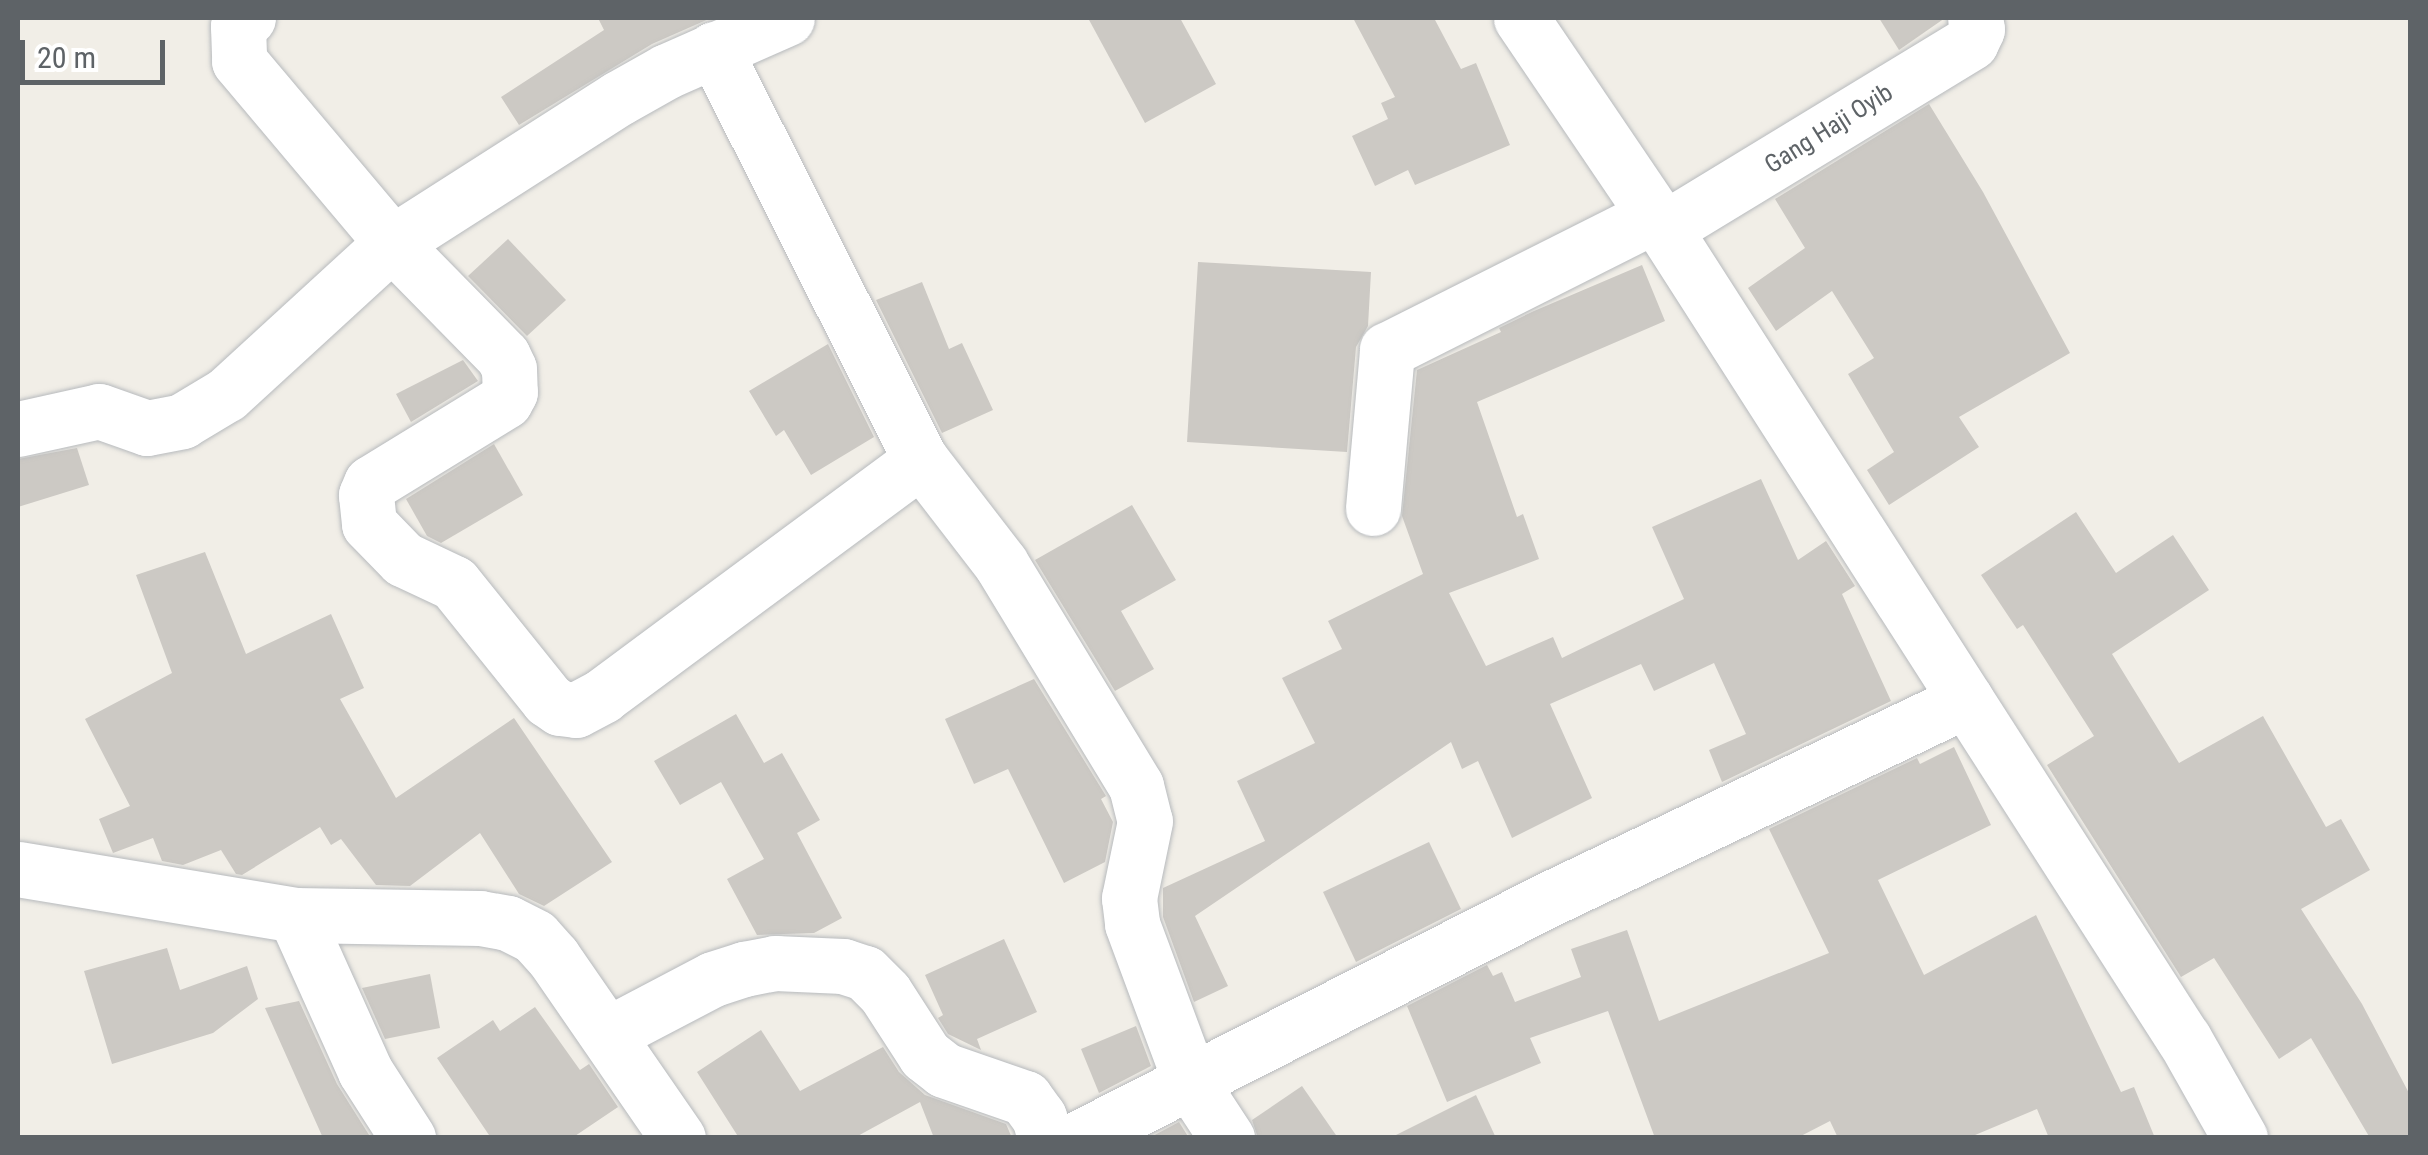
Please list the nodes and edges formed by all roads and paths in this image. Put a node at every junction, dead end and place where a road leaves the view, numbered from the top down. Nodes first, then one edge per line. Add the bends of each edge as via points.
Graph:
1 (248, 18) edge
2 (787, 18) edge
3 (1521, 18) edge
4 (1976, 18) edge
5 (714, 49) junction
6 (1659, 223) junction
7 (392, 242) junction
8 (18, 429) edge
9 (920, 460) junction
10 (1372, 508) dead end
11 (1966, 700) junction
12 (18, 869) edge
13 (295, 915) junction
14 (610, 1033) junction
15 (1191, 1083) junction
16 (408, 1138) edge
17 (678, 1138) edge
18 (1045, 1138) edge
19 (1078, 1138) edge
20 (1227, 1138) edge
21 (2240, 1138) edge

1 - 7 street via 238,26 239,60
2 - 5 street
3 - 6 street
4 - 6 street, Gang Haji Oyib via 1972,42
5 - 7 street via 619,98
5 - 9 street
6 - 10 street, Gang Haji Oyib via 1386,350
6 - 11 street
7 - 8 street via 227,394 182,421 147,428 99,411
7 - 9 street via 503,356 511,384 505,401 371,483 369,524 402,558 454,583 560,708 576,710 602,696
9 - 15 street via 1002,564 1136,786 1144,821 1130,912
11 - 15 street via 1547,900
11 - 21 street via 2184,1039
12 - 13 street
13 - 14 street via 508,924 536,937
13 - 16 street via 366,1070
14 - 17 street
14 - 18 street via 744,969 774,963 843,966 865,973 885,993 926,1055 944,1070 1025,1098
15 - 19 street
15 - 20 street

